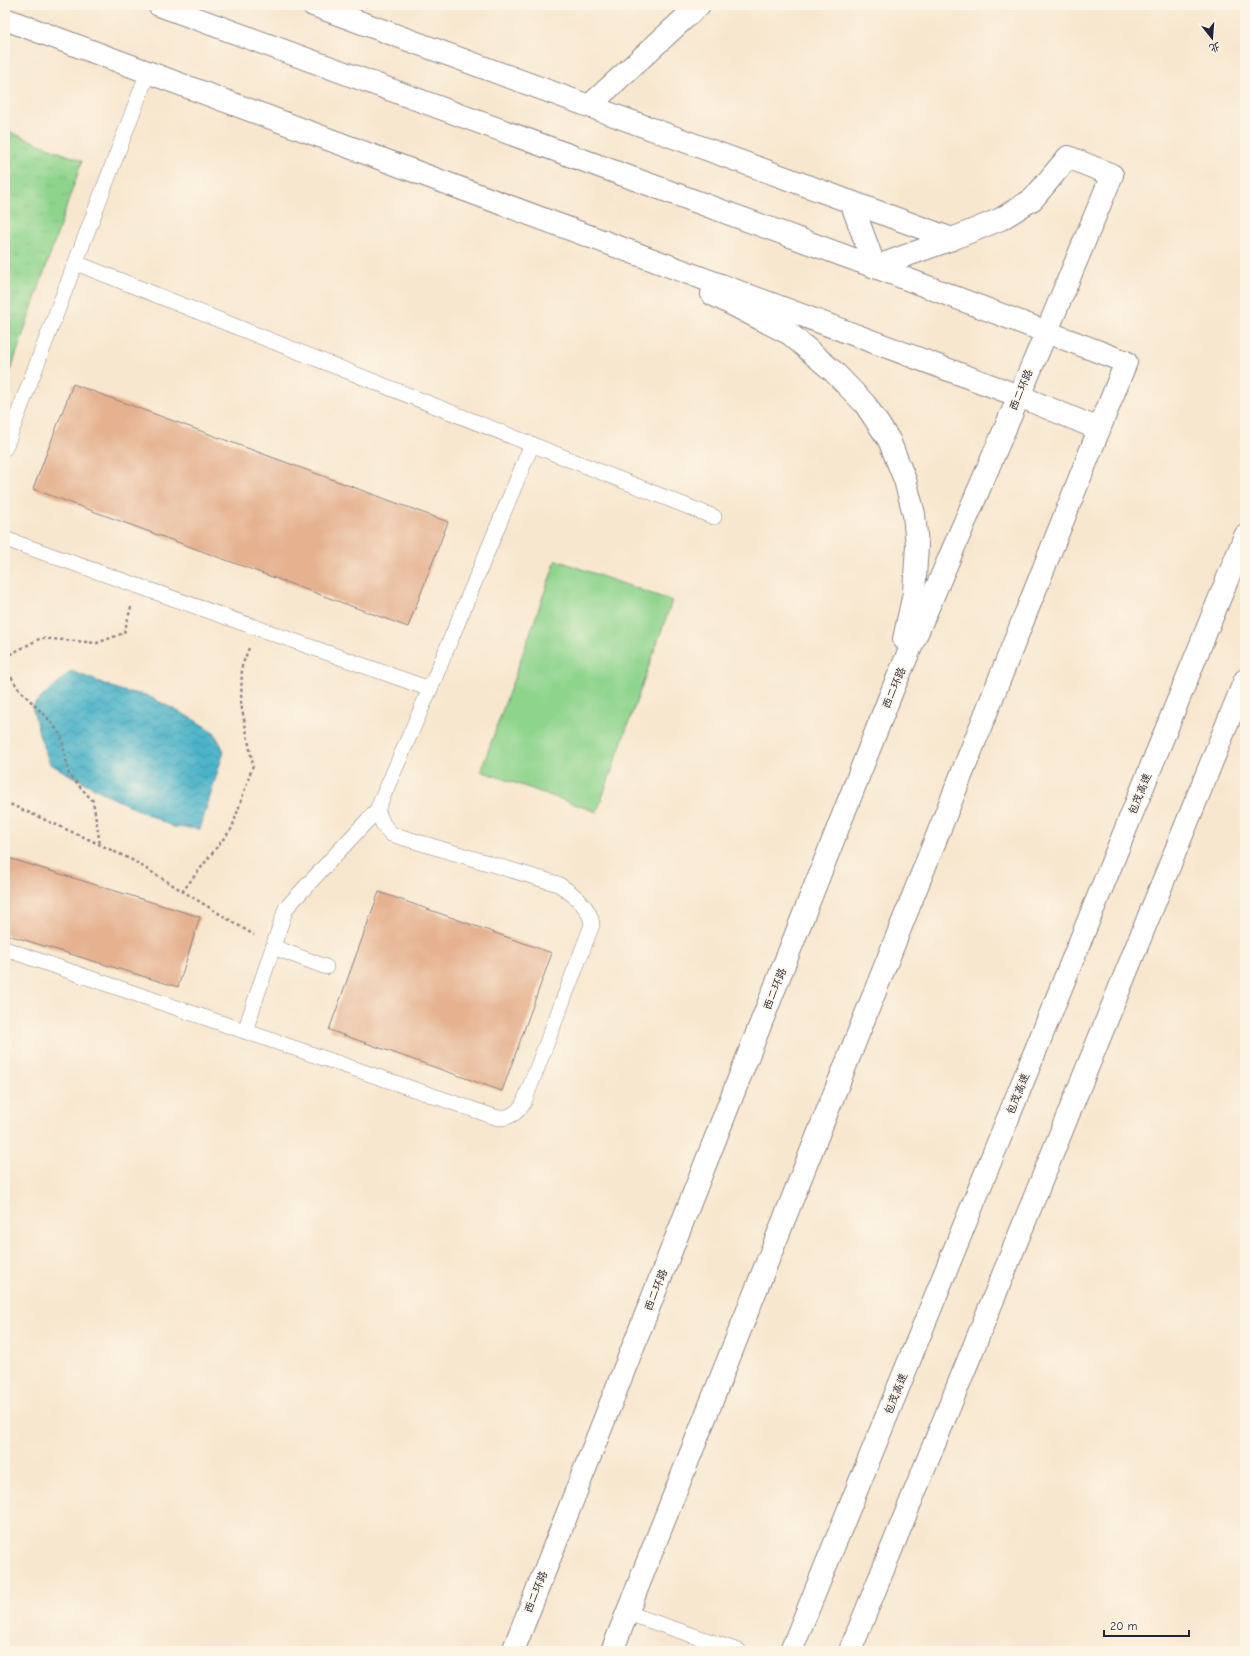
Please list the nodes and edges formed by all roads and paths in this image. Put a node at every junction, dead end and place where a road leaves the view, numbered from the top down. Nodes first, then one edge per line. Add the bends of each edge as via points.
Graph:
1 (159, 5) edge
2 (313, 5) edge
3 (699, 5) edge
4 (5, 19) edge
5 (148, 72) junction
6 (589, 106) junction
7 (850, 202) junction
8 (952, 239) junction
9 (619, 246) junction
10 (76, 263) junction
11 (876, 267) junction
12 (1047, 331) junction
13 (1019, 396) junction
14 (1099, 429) junction
15 (532, 444) junction
16 (5, 448) edge
17 (714, 517) dead end
18 (1245, 536) edge
19 (5, 539) edge
20 (136, 585) junction
21 (257, 628) junction
22 (5, 657) edge
23 (5, 667) edge
24 (1245, 680) edge
25 (430, 689) junction
26 (892, 691) junction
27 (5, 802) edge
28 (377, 810) junction
29 (100, 844) junction
30 (182, 892) junction
31 (273, 947) junction
32 (5, 949) edge
33 (326, 967) dead end
34 (245, 1031) junction
35 (627, 1613) junction
36 (513, 1651) edge
37 (612, 1651) edge
38 (740, 1651) edge
39 (791, 1651) edge
40 (850, 1651) edge

1 - 11 main road
2 - 6 main road
3 - 6 main road
4 - 5 main road
5 - 9 main road
5 - 10 lane
6 - 7 main road
7 - 8 main road
7 - 11 main road
8 - 11 main road
8 - 12 main road, 西二环路 via 1001,219 1033,199 1068,157 1112,175
9 - 13 main road
9 - 26 main road via 790,334 835,373 865,404 889,440 905,480 914,514 916,545 914,593
10 - 15 lane
10 - 16 lane
11 - 12 main road
12 - 13 main road, 西二环路
12 - 14 main road via 1126,362
13 - 14 main road
13 - 26 main road, 西二环路
14 - 35 main road
15 - 17 lane
15 - 25 lane
18 - 39 main road, 包茂高速
19 - 20 lane
20 - 21 lane
20 - 22 path via 124,633 97,643 41,638
21 - 25 lane
21 - 30 path via 242,666 240,704 253,765 232,828
23 - 29 path via 18,688 61,734 69,775 93,801
24 - 40 main road
25 - 28 lane
26 - 36 main road, 西二环路
27 - 29 path
28 - 31 lane via 286,908
28 - 34 lane via 391,834 558,884 573,895 589,914 592,925 522,1106 511,1116 498,1118
29 - 30 path via 132,860
30 - 31 path
31 - 33 lane
31 - 34 lane
32 - 34 lane
35 - 37 main road
35 - 38 lane

